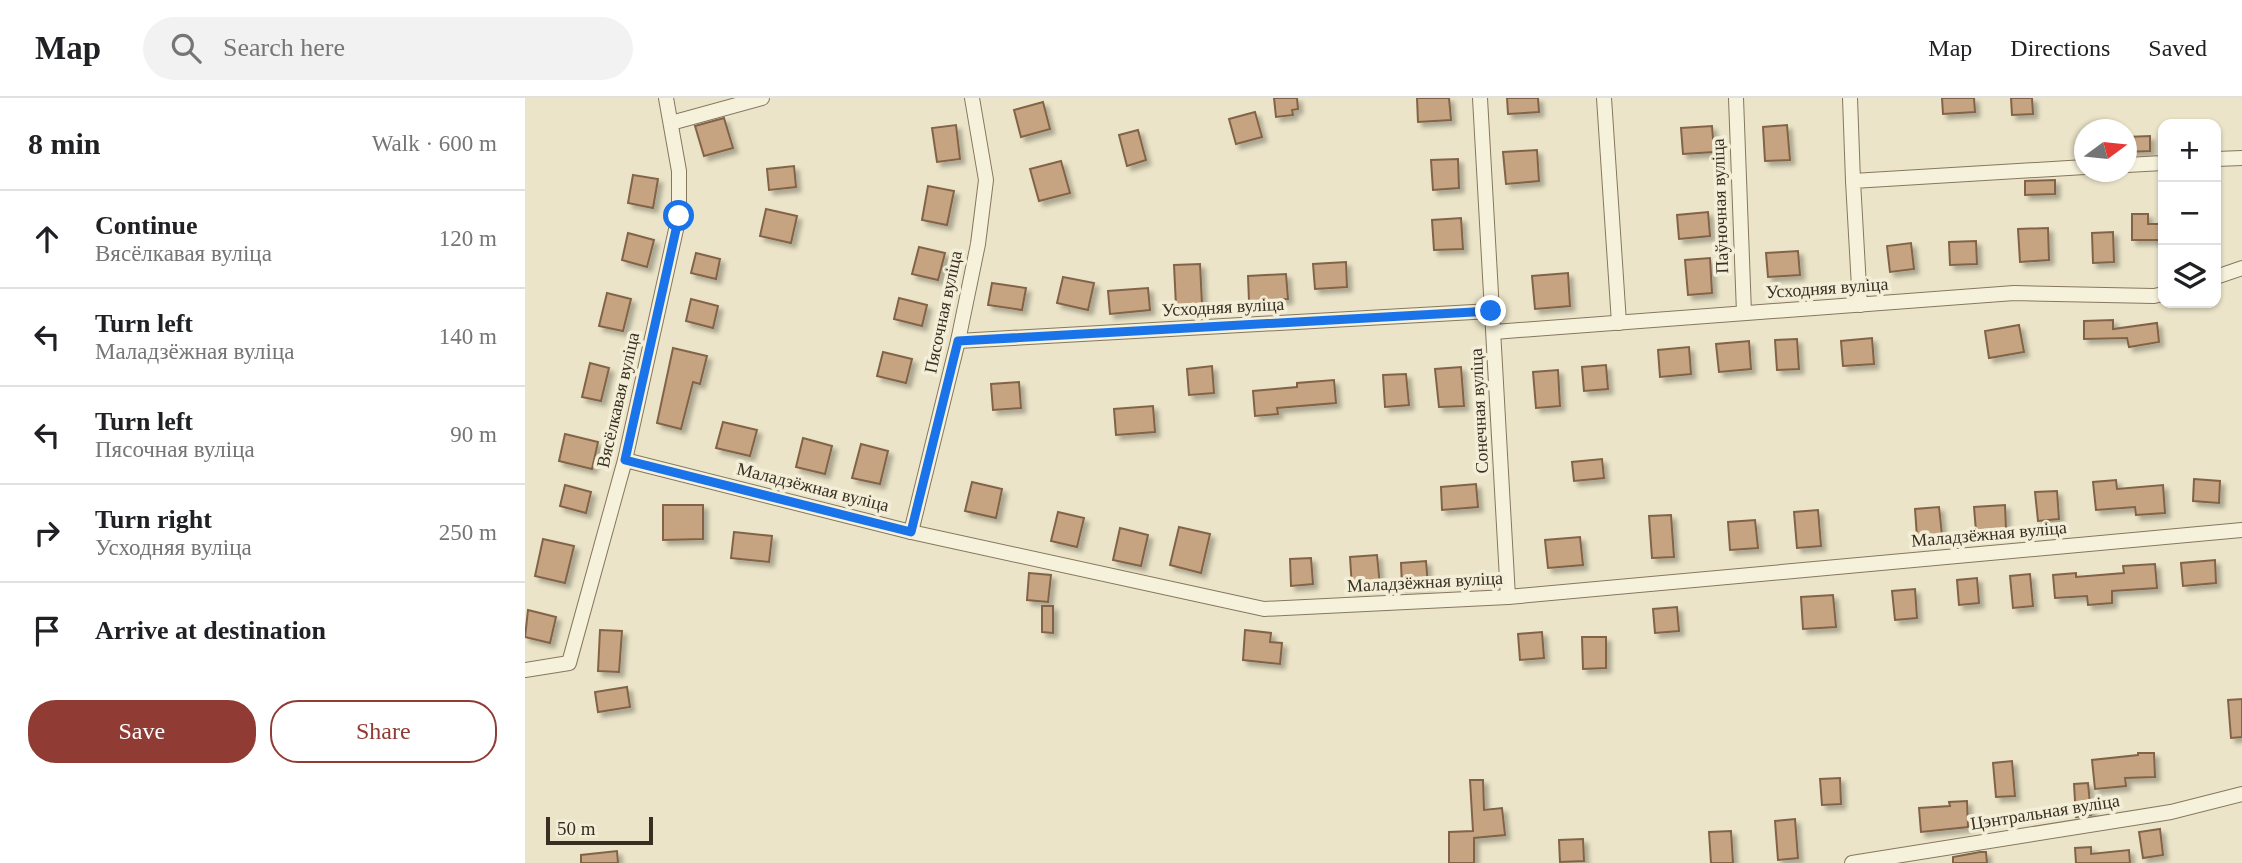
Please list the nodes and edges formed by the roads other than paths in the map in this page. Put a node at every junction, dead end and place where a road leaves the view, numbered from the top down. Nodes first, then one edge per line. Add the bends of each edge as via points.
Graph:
1 (666, 98) edge
2 (762, 98) edge
3 (972, 98) edge
4 (1480, 98) edge
5 (1604, 98) edge
6 (1736, 98) edge
7 (1850, 98) edge
8 (671, 123) junction
9 (2242, 158) edge
10 (2221, 159) edge
11 (2158, 163) edge
12 (2137, 164) edge
13 (2074, 168) edge
14 (1853, 181) junction
15 (2242, 268) edge
16 (2221, 275) edge
17 (2158, 295) edge
18 (1860, 305) junction
19 (1491, 311) junction
20 (1744, 313) junction
21 (1619, 323) junction
22 (1494, 332) junction
23 (958, 341) junction
24 (625, 460) junction
25 (2242, 530) edge
26 (911, 532) junction
27 (1508, 597) junction
28 (525, 670) edge
29 (2242, 794) edge
30 (1852, 863) edge

1 - 8 street, Вясёлкавая вуліца
2 - 8 street
3 - 23 street, Пясочная вуліца via 986,180
4 - 19 street, Сонечная вуліца
5 - 21 street
6 - 20 street, Паўночная вуліца
7 - 14 street
8 - 24 street, Вясёлкавая вуліца via 679,171 679,216
9 - 10 street
11 - 12 street
13 - 14 street
14 - 18 street
15 - 16 street
17 - 18 street, Усходняя вуліца via 2014,293
18 - 20 street, Усходняя вуліца
19 - 22 street, Сонечная вуліца
19 - 23 street, Усходняя вуліца
20 - 21 street, Усходняя вуліца
21 - 22 street, Усходняя вуліца
22 - 27 street, Сонечная вуліца
23 - 26 street, Пясочная вуліца
24 - 26 street, Маладзёжная вуліца
24 - 28 street, Вясёлкавая вуліца via 569,663
25 - 27 street, Маладзёжная вуліца
26 - 27 street, Маладзёжная вуліца via 1263,610
29 - 30 street, Цэнтральная вуліца via 2171,812

